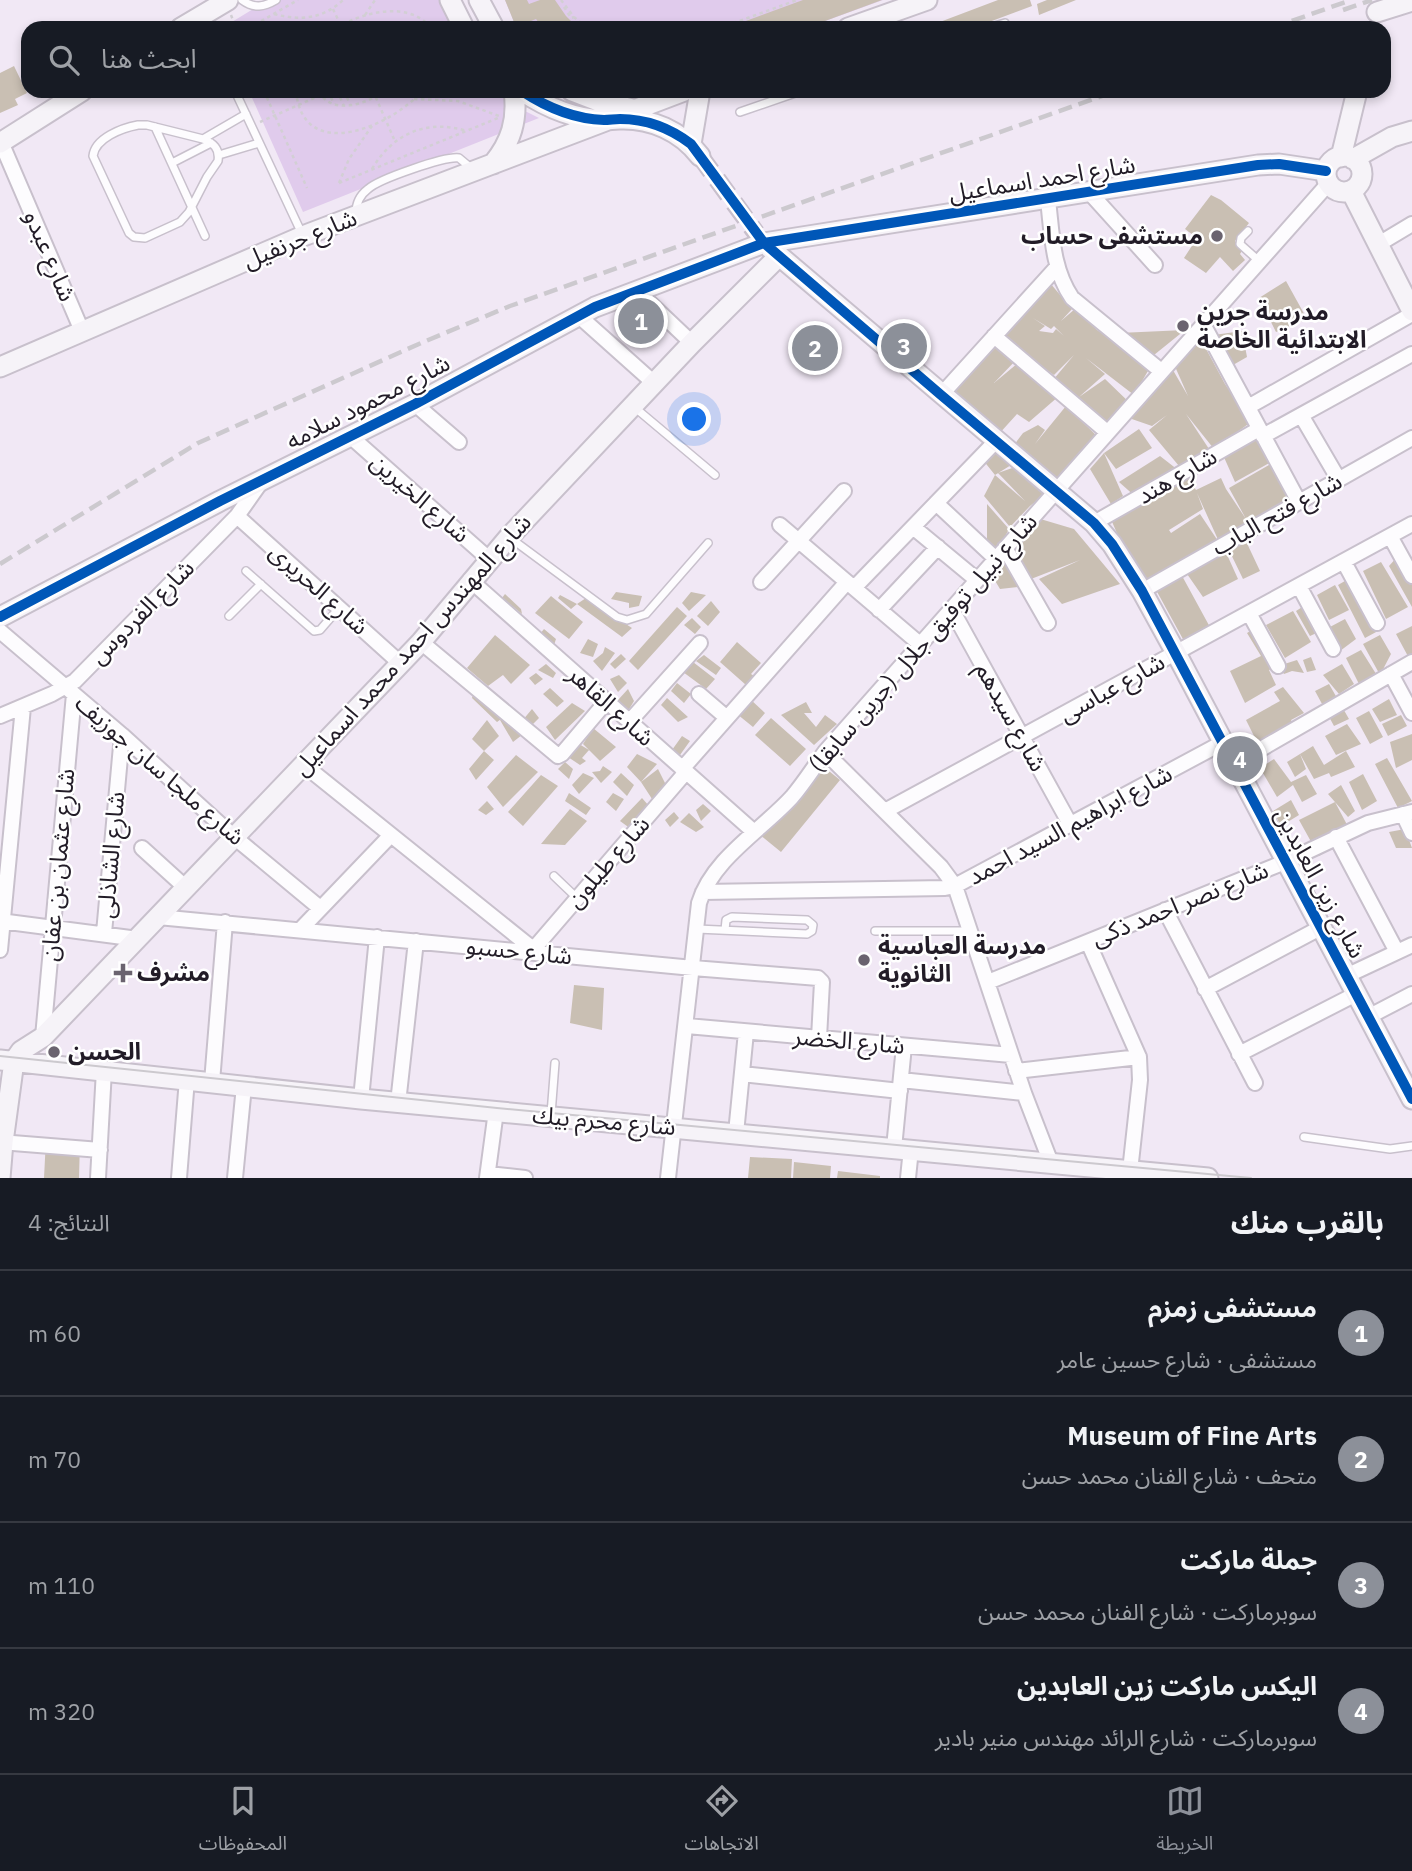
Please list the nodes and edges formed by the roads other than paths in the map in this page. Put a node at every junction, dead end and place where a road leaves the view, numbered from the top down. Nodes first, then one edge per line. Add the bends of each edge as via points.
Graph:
1 (228, 0) edge
2 (242, 0) edge
3 (276, 0) edge
4 (450, 0) edge
5 (927, 0) edge
6 (1412, 1) edge
7 (486, 13) edge
8 (1377, 13) edge
9 (204, 21) edge
10 (460, 21) edge
11 (468, 21) edge
12 (868, 21) edge
13 (71, 98) edge
14 (238, 98) edge
15 (515, 98) edge
16 (533, 98) edge
17 (590, 98) edge
18 (665, 98) edge
19 (699, 98) edge
20 (781, 98) edge
21 (1356, 98) edge
22 (634, 109) junction
23 (740, 112) dead end
24 (246, 114) junction
25 (604, 120) junction
26 (155, 127) junction
27 (1412, 131) edge
28 (203, 139) junction
29 (0, 143) edge
30 (211, 143) junction
31 (259, 143) junction
32 (219, 155) junction
33 (1347, 158) junction
34 (172, 163) junction
35 (492, 165) junction
36 (1327, 177) junction
37 (1351, 191) junction
38 (1090, 193) junction
39 (1048, 200) junction
40 (192, 207) junction
41 (1412, 224) edge
42 (1248, 230) dead end
43 (205, 236) dead end
44 (303, 236) junction
45 (766, 244) junction
46 (1377, 245) junction
47 (1259, 261) junction
48 (1155, 265) dead end
49 (1057, 267) junction
50 (636, 290) junction
51 (1412, 313) edge
52 (579, 316) junction
53 (1203, 324) junction
54 (82, 331) junction
55 (994, 336) junction
56 (692, 343) junction
57 (1412, 354) edge
58 (0, 367) edge
59 (1161, 371) junction
60 (654, 383) junction
61 (941, 395) junction
62 (415, 404) junction
63 (632, 406) junction
64 (1248, 407) junction
65 (1301, 415) junction
66 (1107, 432) junction
67 (1261, 432) junction
68 (350, 436) junction
69 (1412, 438) edge
70 (996, 441) junction
71 (458, 442) dead end
72 (715, 475) dead end
73 (263, 479) junction
74 (1339, 480) junction
75 (1056, 490) junction
76 (844, 491) dead end
77 (1299, 502) junction
78 (936, 503) junction
79 (237, 516) junction
80 (1094, 523) junction
81 (1412, 524) edge
82 (780, 525) dead end
83 (913, 527) junction
84 (1390, 536) junction
85 (509, 537) junction
86 (799, 541) junction
87 (708, 543) dead end
88 (938, 547) junction
89 (1001, 553) junction
90 (490, 560) junction
91 (1344, 562) junction
92 (246, 571) dead end
93 (1412, 576) edge
94 (470, 580) junction
95 (977, 580) junction
96 (761, 582) dead end
97 (261, 584) junction
98 (850, 585) junction
99 (1299, 586) junction
100 (1142, 591) junction
101 (340, 608) junction
102 (879, 610) junction
103 (952, 610) junction
104 (1249, 613) junction
105 (229, 616) dead end
106 (0, 617) edge
107 (1048, 623) dead end
108 (1377, 623) dead end
109 (0, 631) edge
110 (421, 642) junction
111 (700, 643) dead end
112 (921, 645) junction
113 (1333, 649) dead end
114 (1176, 653) junction
115 (1412, 662) edge
116 (400, 663) junction
117 (1278, 666) dead end
118 (1391, 674) junction
119 (69, 691) junction
120 (699, 694) dead end
121 (606, 702) junction
122 (23, 707) junction
123 (1412, 713) edge
124 (0, 716) edge
125 (727, 718) junction
126 (629, 722) junction
127 (122, 735) junction
128 (1021, 737) junction
129 (1222, 743) junction
130 (825, 752) junction
131 (304, 765) junction
132 (1233, 765) junction
133 (684, 770) junction
134 (885, 811) junction
135 (1407, 813) edge
136 (1070, 824) junction
137 (753, 831) junction
138 (1412, 833) edge
139 (391, 835) junction
140 (233, 836) junction
141 (1336, 837) junction
142 (142, 848) dead end
143 (1285, 862) junction
144 (554, 876) dead end
145 (955, 886) junction
146 (185, 887) junction
147 (703, 892) junction
148 (577, 898) junction
149 (320, 908) junction
150 (1166, 911) junction
151 (158, 917) junction
152 (1, 921) edge
153 (225, 922) junction
154 (52, 926) junction
155 (1320, 928) junction
156 (300, 929) junction
157 (697, 929) junction
158 (725, 930) junction
159 (970, 931) junction
160 (875, 932) dead end
161 (104, 933) junction
162 (377, 937) junction
163 (138, 939) junction
164 (416, 941) junction
165 (1088, 942) junction
166 (1412, 945) edge
167 (0, 950) edge
168 (532, 951) junction
169 (1397, 952) junction
170 (693, 968) junction
171 (1346, 976) junction
172 (988, 982) junction
173 (1205, 989) junction
174 (1356, 994) junction
175 (1412, 994) edge
176 (1368, 1017) junction
177 (687, 1027) junction
178 (746, 1032) junction
179 (43, 1037) junction
180 (819, 1038) junction
181 (904, 1046) junction
182 (1240, 1054) junction
183 (1012, 1055) junction
184 (1139, 1057) junction
185 (7, 1061) edge
186 (555, 1063) dead end
187 (104, 1070) junction
188 (1016, 1070) junction
189 (742, 1074) junction
190 (187, 1079) junction
191 (212, 1082) junction
192 (1255, 1083) dead end
193 (901, 1085) junction
194 (244, 1086) junction
195 (1410, 1092) edge
196 (1024, 1093) junction
197 (361, 1099) junction
198 (398, 1103) junction
199 (496, 1111) junction
200 (551, 1116) junction
201 (675, 1127) junction
202 (736, 1133) junction
203 (1304, 1137) dead end
204 (1, 1142) edge
205 (1412, 1146) edge
206 (903, 1149) junction
207 (100, 1150) junction
208 (1060, 1168) edge
209 (1130, 1171) junction
210 (488, 1176) edge
211 (0, 1178) edge
212 (98, 1178) edge
213 (179, 1178) edge
214 (235, 1178) edge
215 (525, 1178) edge
216 (668, 1178) edge
217 (908, 1178) edge
218 (1208, 1178) edge

1 - 9 street
2 - 3 lane via 257,7
4 - 10 street
5 - 12 street
6 - 8 street
7 - 11 street
13 - 29 street
14 - 24 lane
15 - 35 street via 509,140
16 - 25 street via 567,114
17 - 22 street
18 - 22 street, شارع جرنفيل
19 - 25 street via 695,150 678,135 650,122
20 - 23 lane
21 - 33 street
22 - 25 street, شارع جرنفيل
24 - 28 lane
24 - 31 lane
25 - 35 street, شارع جرنفيل
26 - 28 lane
26 - 34 lane
26 - 40 lane via 130,127 102,140 93,150 94,163 134,237 145,239 175,225
27 - 33 street
28 - 30 lane
29 - 54 street, شارع عبدو
30 - 32 lane
30 - 34 lane
31 - 32 lane
31 - 44 lane
32 - 40 lane
33 - 36 street via 1331,161
33 - 37 street via 1360,167 1362,178
34 - 40 lane
35 - 44 street, شارع جرنفيل
36 - 37 street via 1338,192
36 - 38 street, شارع احمد اسماعيل via 1279,164 1258,165
36 - 47 street, شارع نبيل توفيق جلال (جرين سابقا)
37 - 46 street
38 - 39 street, شارع احمد اسماعيل
38 - 48 street
39 - 45 street, شارع احمد اسماعيل
39 - 49 street
40 - 43 lane
41 - 46 street
42 - 47 lane via 1240,244
44 - 54 street, شارع جرنفيل
45 - 50 street, شارع محمود سلامه
45 - 56 street, شارع المهندس احمد محمد اسماعيل
45 - 61 street, شارع زين العابدين
46 - 51 street
47 - 53 street, شارع نبيل توفيق جلال (جرين سابقا)
49 - 55 street
49 - 59 street via 1072,298
50 - 52 street, شارع محمود سلامه
50 - 56 street
51 - 64 street
52 - 60 street
52 - 62 street, شارع محمود سلامه
53 - 59 street, شارع نبيل توفيق جلال (جرين سابقا)
53 - 64 street
54 - 58 street, شارع جرنفيل
55 - 61 street
55 - 66 street
56 - 60 street, شارع المهندس احمد محمد اسماعيل
57 - 65 street, شارع هند
59 - 66 street, شارع نبيل توفيق جلال (جرين سابقا)
60 - 63 street, شارع المهندس احمد محمد اسماعيل
61 - 70 street, شارع زين العابدين
62 - 68 street, شارع محمود سلامه
62 - 71 street
63 - 72 lane
63 - 85 street, شارع المهندس احمد محمد اسماعيل
64 - 67 street
65 - 67 street, شارع هند
65 - 74 street
66 - 75 street, شارع نبيل توفيق جلال (جرين سابقا)
67 - 77 street
67 - 80 street, شارع هند
68 - 73 street, شارع محمود سلامه
68 - 90 street, شارع الخيرين
69 - 74 street, شارع فتح الباب
70 - 75 street, شارع زين العابدين
70 - 78 street, شارع طيلون
73 - 79 street, شارع الفردوس
73 - 106 street, شارع محمود سلامه
74 - 77 street, شارع فتح الباب
75 - 80 street, شارع زين العابدين
75 - 89 street, شارع نبيل توفيق جلال (جرين سابقا)
76 - 86 street
77 - 100 street, شارع فتح الباب
78 - 83 street, شارع طيلون
78 - 89 street
79 - 101 street, شارع الحريرى
79 - 119 street, شارع الفردوس
80 - 100 street, شارع زين العابدين
81 - 84 street, شارع عباسى
82 - 86 street
83 - 88 street
83 - 98 street, شارع طيلون
84 - 91 street, شارع عباسى
84 - 93 street
85 - 87 lane via 627,620 646,614
85 - 90 street, شارع المهندس احمد محمد اسماعيل
86 - 96 street
86 - 98 street
88 - 95 street
88 - 102 street
89 - 95 street, شارع نبيل توفيق جلال (جرين سابقا)
89 - 107 street
90 - 94 street, شارع المهندس احمد محمد اسماعيل
91 - 99 street, شارع عباسى
91 - 108 street
92 - 97 lane
94 - 110 street, شارع المهندس احمد محمد اسماعيل
94 - 121 street, شارع القاهر
95 - 103 street, شارع نبيل توفيق جلال (جرين سابقا)
97 - 101 lane via 314,631
97 - 105 lane
98 - 102 street
98 - 125 street, شارع طيلون
99 - 104 street, شارع عباسى
99 - 113 street
100 - 114 street, شارع زين العابدين
101 - 116 street, شارع الحريرى
102 - 112 street
103 - 112 street, شارع نبيل توفيق جلال (جرين سابقا)
103 - 128 street, شارع سيدهم
104 - 114 street, شارع عباسى
104 - 117 street
109 - 119 street, شارع ملجا سان جوزيف
110 - 116 street, شارع المهندس احمد محمد اسماعيل
110 - 121 street via 558,756
111 - 126 street
112 - 130 street, شارع نبيل توفيق جلال (جرين سابقا)
114 - 128 street, شارع عباسى
114 - 129 street, شارع زين العابدين
115 - 118 street
116 - 131 street, شارع المهندس احمد محمد اسماعيل
118 - 123 street
118 - 132 street
119 - 122 street, شارع الفردوس
119 - 127 street, شارع ملجا سان جوزيف
119 - 154 street, شارع عثمان بن عفان
120 - 125 street
121 - 126 street, شارع القاهر
122 - 124 street, شارع الفردوس
122 - 152 street
125 - 133 street, شارع طيلون
126 - 133 street, شارع القاهر
127 - 140 street, شارع ملجا سان جوزيف
127 - 161 street, شارع الشاذلى
128 - 134 street, شارع عباسى
128 - 136 street, شارع سيدهم
129 - 132 street, شارع زين العابدين
129 - 136 street, شارع ابراهيم السيد احمد
130 - 134 street
130 - 137 street, شارع نبيل توفيق جلال (جرين سابقا) via 792,796
131 - 139 street
131 - 140 street, شارع المهندس احمد محمد اسماعيل
132 - 143 street, شارع زين العابدين
133 - 137 street, شارع القاهر
133 - 148 street, شارع طيلون
134 - 145 street
135 - 138 street
135 - 141 street, شارع نصر احمد ذكى via 1368,822
136 - 145 street, شارع ابراهيم السيد احمد
137 - 147 street, شارع نبيل توفيق جلال (جرين سابقا)
139 - 149 street
139 - 168 street
140 - 146 street, شارع المهندس احمد محمد اسماعيل
140 - 149 street, شارع ملجا سان جوزيف
141 - 143 street, شارع نصر احمد ذكى
141 - 169 street
142 - 146 street
143 - 150 street, شارع نصر احمد ذكى
143 - 155 street, شارع زين العابدين
144 - 148 lane
145 - 147 street, شارع ابراهيم السيد احمد
145 - 159 street
146 - 151 street, شارع المهندس احمد محمد اسماعيل
147 - 157 street, شارع نبيل توفيق جلال (جرين سابقا)
148 - 168 street, شارع طيلون
149 - 156 street
150 - 165 street, شارع نصر احمد ذكى
150 - 173 street
151 - 153 street, شارع حسبو
151 - 163 street, شارع المهندس احمد محمد اسماعيل
152 - 154 street
152 - 167 street
153 - 156 street, شارع حسبو
153 - 191 street
154 - 161 street
154 - 179 street, شارع عثمان بن عفان
155 - 171 street, شارع زين العابدين
155 - 173 street
156 - 162 street, شارع حسبو
157 - 158 lane
157 - 170 street, شارع نبيل توفيق جلال (جرين سابقا)
158 - 158 lane via 807,934 813,925 807,919 732,917 726,920
159 - 160 lane
159 - 172 street
161 - 163 street
162 - 164 street, شارع حسبو
162 - 197 street
163 - 179 street, شارع المهندس احمد محمد اسماعيل
164 - 168 street, شارع حسبو
164 - 198 street
165 - 172 street, شارع نصر احمد ذكى
165 - 184 street
166 - 169 street
168 - 170 street, شارع حسبو
169 - 171 street
170 - 177 street, شارع نبيل توفيق جلال (جرين سابقا)
170 - 180 street, شارع حسبو via 819,978
171 - 174 street, شارع زين العابدين
172 - 183 street
173 - 182 street
174 - 176 street, شارع زين العابدين
174 - 182 street
175 - 176 street
176 - 195 street, شارع زين العابدين
177 - 178 street, شارع الخضر
177 - 201 street, شارع نبيل توفيق جلال (جرين سابقا)
178 - 180 street, شارع الخضر
178 - 189 street
179 - 185 street, شارع المهندس احمد محمد اسماعيل
180 - 181 street, شارع الخضر
181 - 183 street, شارع الخضر
181 - 193 street
182 - 192 street
183 - 188 street
184 - 188 street
184 - 209 street
185 - 187 street, شارع محرم بيك
185 - 204 street
186 - 200 lane
187 - 190 street, شارع محرم بيك
187 - 207 street
188 - 196 street
189 - 193 street
189 - 202 street
190 - 191 street, شارع محرم بيك
190 - 213 street
191 - 194 street, شارع محرم بيك
193 - 196 street
193 - 206 street
194 - 197 street, شارع محرم بيك
194 - 214 street
196 - 208 street
197 - 198 street, شارع محرم بيك
198 - 199 street, شارع محرم بيك
199 - 200 street, شارع محرم بيك
199 - 210 street
200 - 201 street, شارع محرم بيك
201 - 202 street, شارع محرم بيك
201 - 216 street, شارع نبيل توفيق جلال (جرين سابقا)
202 - 206 street, شارع محرم بيك
203 - 205 lane via 1390,1149
204 - 207 street
204 - 211 street
206 - 208 street, شارع محرم بيك
206 - 217 street
207 - 212 street
208 - 209 street, شارع محرم بيك
209 - 218 street, شارع محرم بيك
210 - 215 street

